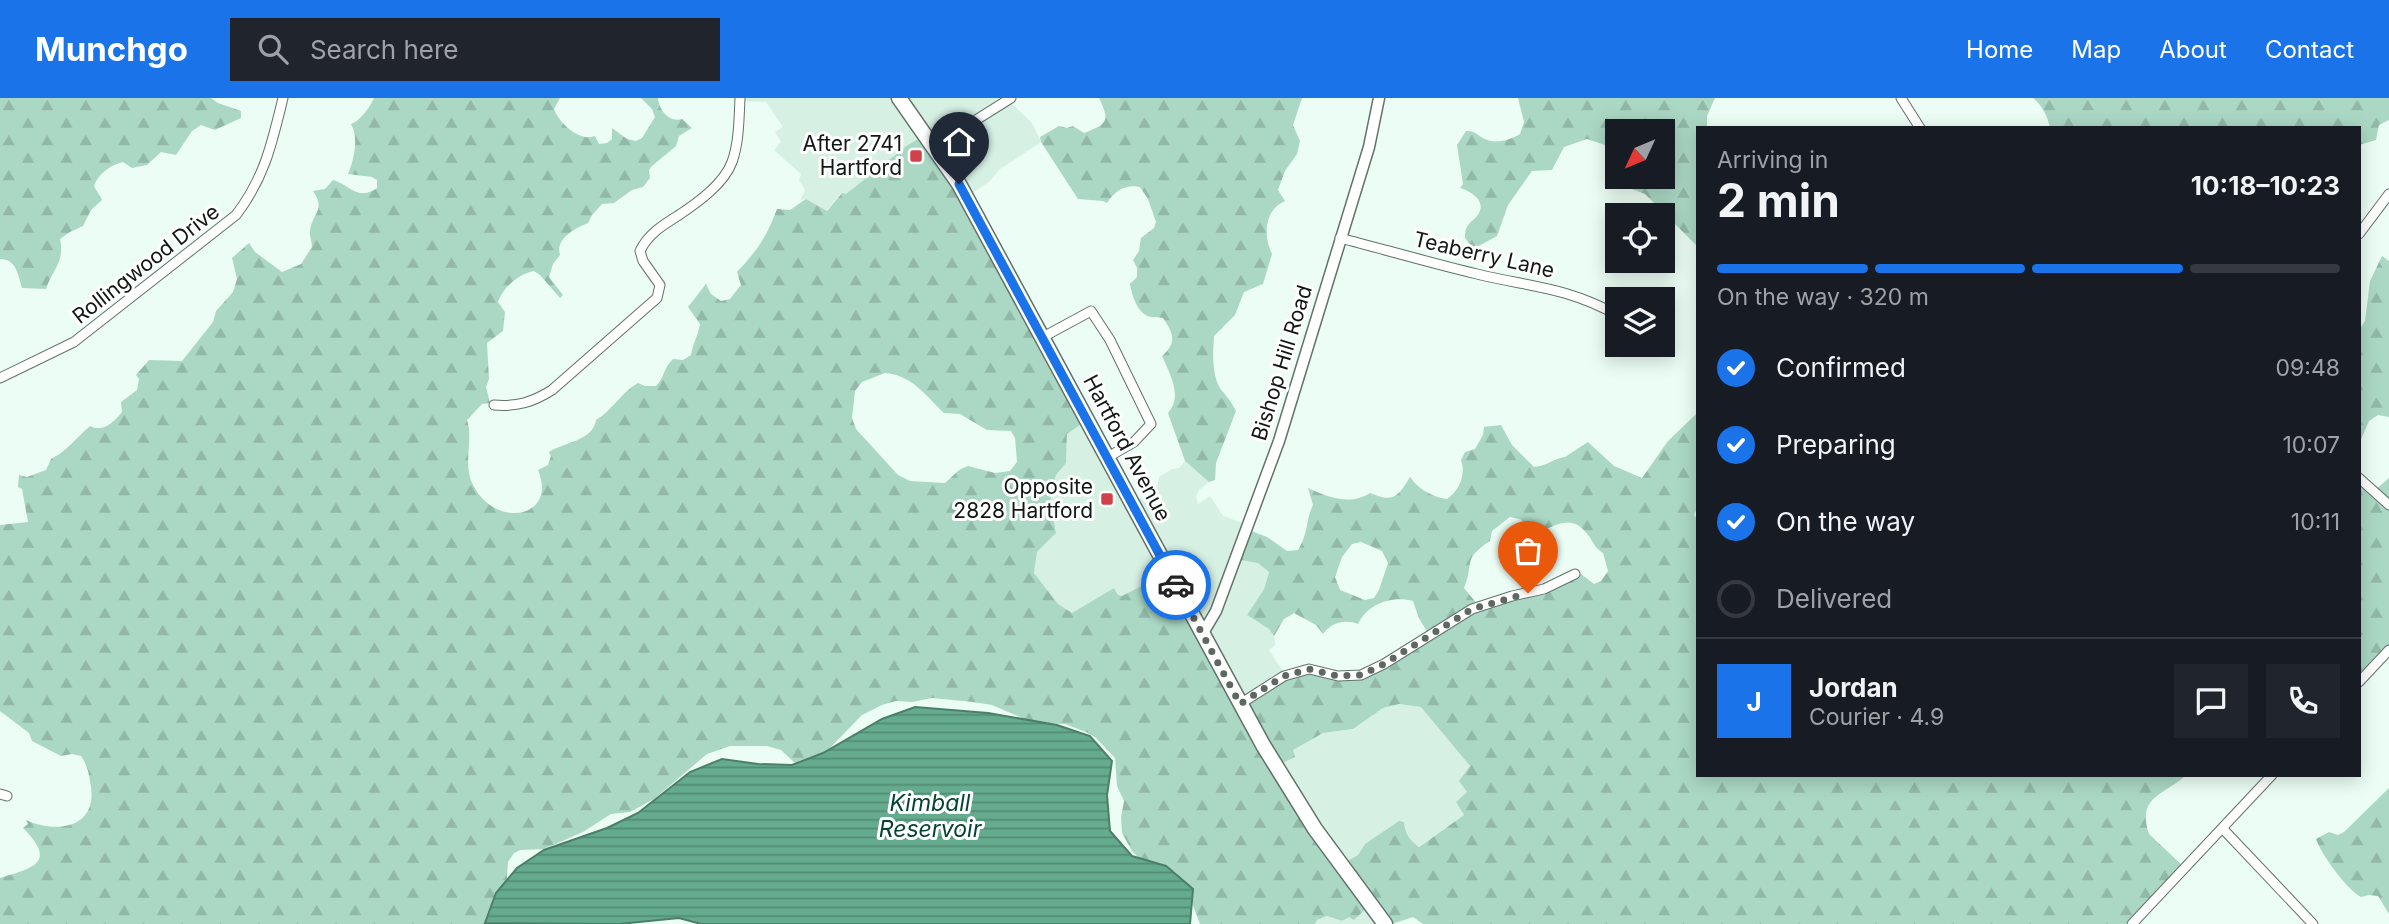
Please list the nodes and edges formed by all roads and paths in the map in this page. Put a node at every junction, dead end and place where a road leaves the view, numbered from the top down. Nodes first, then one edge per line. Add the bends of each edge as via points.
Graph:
1 (283, 98) edge
2 (740, 98) edge
3 (899, 98) edge
4 (1011, 98) edge
5 (1378, 98) edge
6 (1901, 98) edge
7 (1919, 126) edge
8 (933, 147) junction
9 (2389, 194) edge
10 (2361, 231) edge
11 (1340, 237) junction
12 (1605, 309) edge
13 (1043, 337) junction
14 (0, 378) edge
15 (494, 405) dead end
16 (1108, 457) junction
17 (2361, 480) edge
18 (2389, 505) edge
19 (1575, 574) dead end
20 (1203, 633) junction
21 (2389, 650) edge
22 (2361, 680) edge
23 (1240, 704) junction
24 (2270, 777) edge
25 (2222, 830) junction
26 (1385, 924) edge
27 (2132, 924) edge
28 (2312, 924) edge

1 - 14 street, Rollingwood Drive via 263,172 236,215 74,342
2 - 15 street via 731,166 695,204 643,243 643,261 660,285 657,298 545,394 516,406
3 - 8 highway, Hartford Avenue
4 - 8 street
5 - 11 street, Bishop Hill Road via 1369,147
6 - 7 street
8 - 13 highway, Hartford Avenue via 959,184
9 - 10 street
11 - 12 street, Teaberry Lane via 1478,275 1559,290
11 - 20 street, Bishop Hill Road via 1279,441 1216,611
13 - 16 highway, Hartford Avenue
13 - 16 street via 1091,311 1110,340 1151,424 1134,442
16 - 20 highway, Hartford Avenue
17 - 18 street
19 - 23 street via 1544,589 1472,609 1361,675 1338,676 1309,669 1284,676
20 - 23 highway, Hartford Avenue
21 - 22 street
23 - 26 highway, Hartford Avenue via 1315,829
24 - 25 street
25 - 27 street
25 - 28 street

